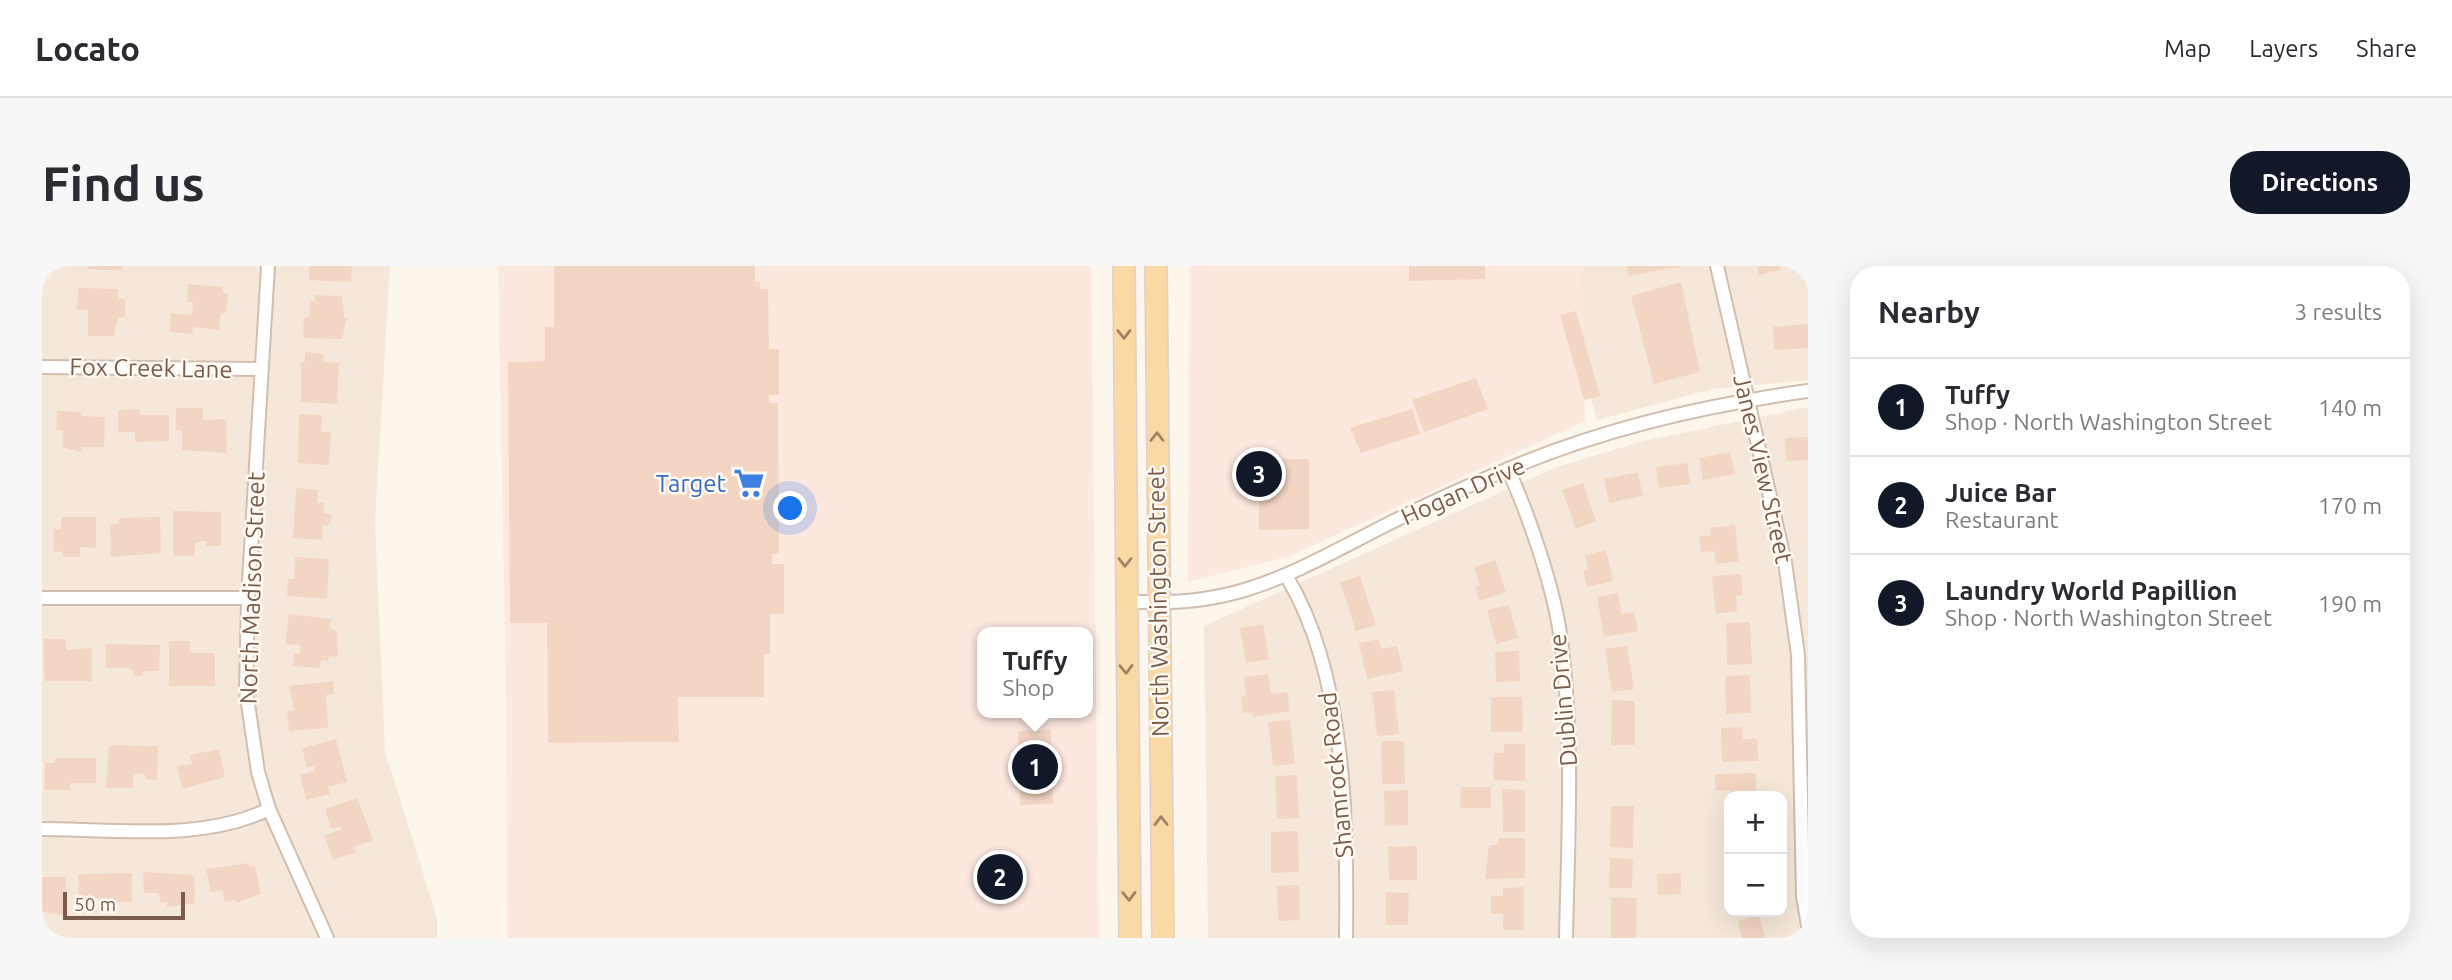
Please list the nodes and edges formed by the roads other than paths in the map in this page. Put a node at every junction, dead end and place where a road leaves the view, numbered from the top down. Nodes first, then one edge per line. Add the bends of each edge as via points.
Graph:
1 (268, 266) edge
2 (1124, 266) edge
3 (1156, 266) edge
4 (1717, 266) edge
5 (42, 367) edge
6 (261, 369) junction
7 (1808, 391) edge
8 (1748, 400) junction
9 (1508, 469) junction
10 (1287, 577) junction
11 (42, 598) edge
12 (247, 598) junction
13 (1125, 601) junction
14 (1158, 603) junction
15 (269, 809) junction
16 (42, 829) edge
17 (1808, 926) edge
18 (327, 938) edge
19 (1130, 938) edge
20 (1163, 938) edge
21 (1346, 938) edge
22 (1566, 938) edge

1 - 6 street, North Madison Street
2 -> 13 main road, North Washington Street
14 -> 3 main road, North Washington Street
4 - 8 street, Janes View Street
5 - 6 street, Fox Creek Lane
6 - 12 street, North Madison Street
7 - 8 street, Hogan Drive
8 - 9 street, Hogan Drive via 1576,443
8 - 17 street, Janes View Street via 1785,562 1798,655 1803,896
9 - 10 street, Hogan Drive
9 - 22 street, Dublin Drive via 1524,503 1561,638 1569,774
10 - 14 street, Hogan Drive via 1223,597
10 - 21 street, Shamrock Road via 1309,621 1327,684 1342,802
11 - 12 street
12 - 15 street, North Madison Street via 249,723
13 - 14 street, Hogan Drive
13 -> 19 main road, North Washington Street
20 -> 14 main road, North Washington Street
15 - 16 street via 241,821 197,830
15 - 18 street, North Madison Street

